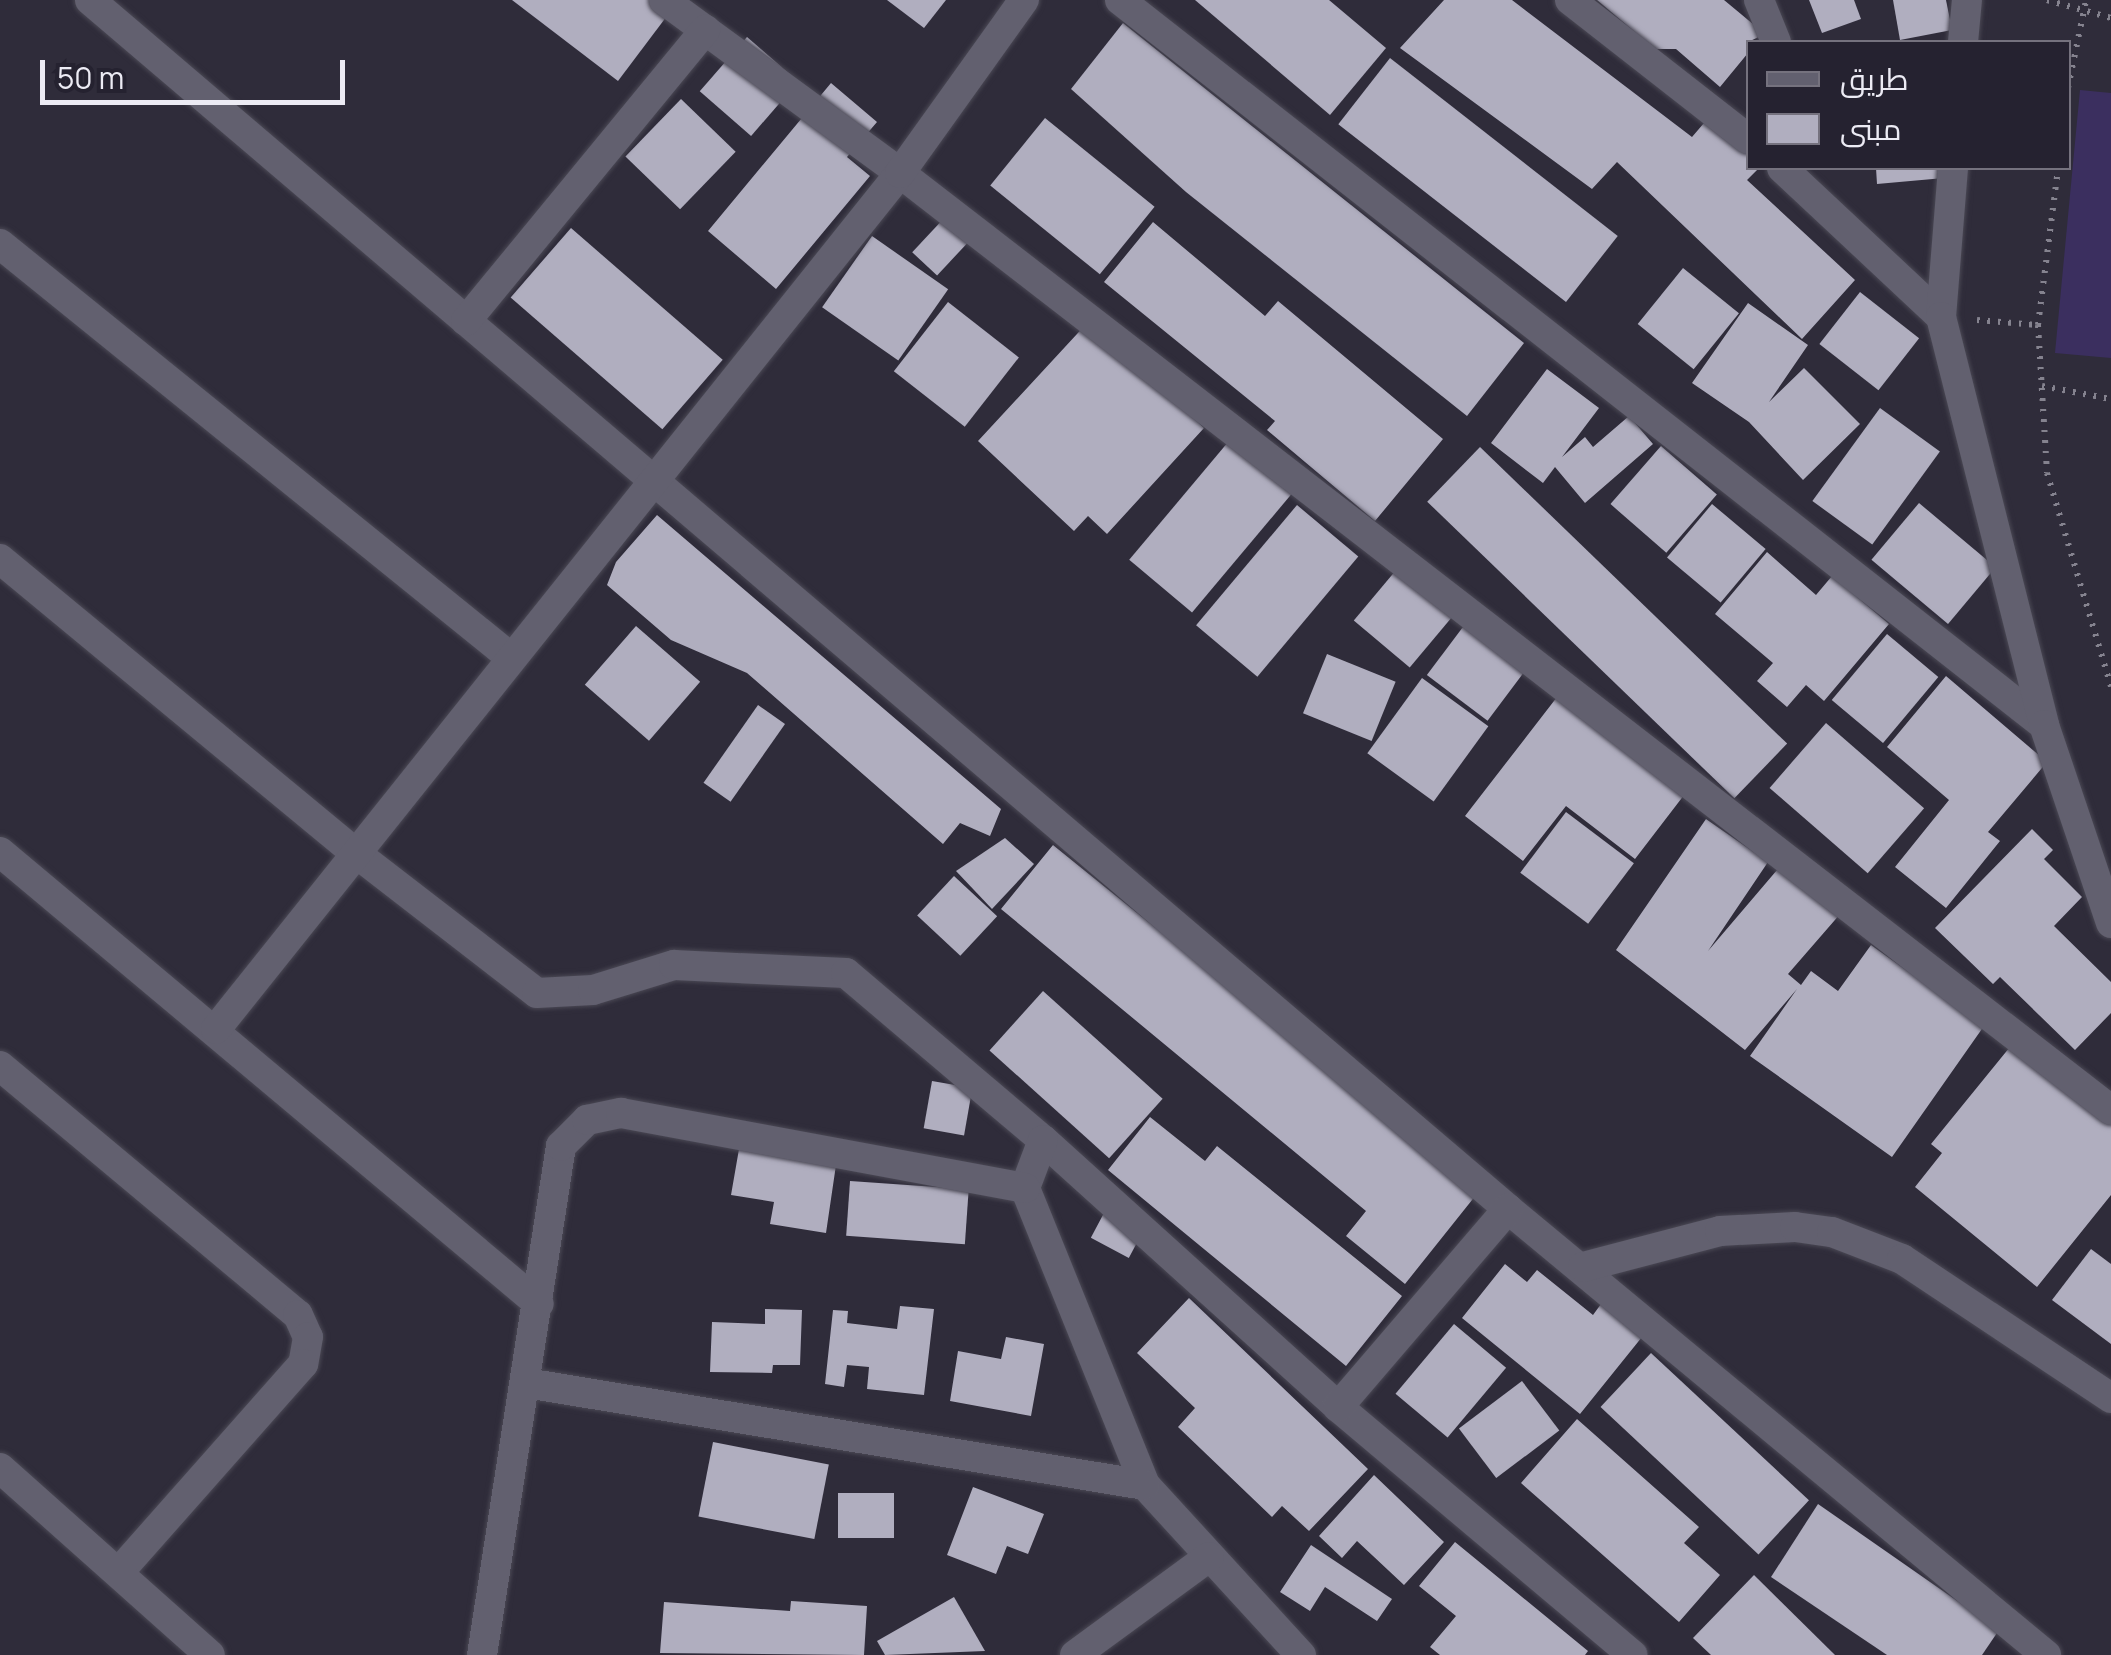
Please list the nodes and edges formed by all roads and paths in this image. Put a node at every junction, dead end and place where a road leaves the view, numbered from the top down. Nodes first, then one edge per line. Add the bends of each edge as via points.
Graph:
1 (90, 0) edge
2 (664, 0) edge
3 (1024, 0) edge
4 (1120, 0) edge
5 (1570, 0) edge
6 (1759, 0) edge
7 (1966, 0) edge
8 (2048, 0) edge
9 (2086, 0) edge
10 (2078, 13) junction
11 (2111, 18) edge
12 (705, 30) junction
13 (1775, 40) edge
14 (1963, 40) edge
15 (2071, 66) edge
16 (1746, 137) edge
17 (1784, 170) edge
18 (1953, 170) edge
19 (2058, 170) edge
20 (900, 173) junction
21 (0, 244) edge
22 (1941, 317) junction
23 (466, 321) junction
24 (2038, 325) junction
25 (2042, 386) junction
26 (2111, 399) edge
27 (655, 482) junction
28 (0, 560) edge
29 (510, 656) junction
30 (2111, 687) edge
31 (2044, 725) junction
32 (0, 852) edge
33 (357, 854) junction
34 (2111, 923) edge
35 (216, 1029) junction
36 (0, 1066) edge
37 (2111, 1110) edge
38 (1043, 1140) junction
39 (1024, 1188) junction
40 (1508, 1209) junction
41 (1582, 1266) junction
42 (540, 1304) junction
43 (526, 1383) junction
44 (2111, 1398) edge
45 (1338, 1408) junction
46 (0, 1468) edge
47 (1145, 1485) junction
48 (1209, 1557) junction
49 (120, 1571) junction
50 (210, 1655) edge
51 (482, 1655) edge
52 (1075, 1655) edge
53 (1301, 1655) edge
54 (1632, 1655) edge
55 (2046, 1655) edge

1 - 23 street
2 - 12 street
3 - 20 street
4 - 31 street
5 - 16 street
6 - 13 street
7 - 14 street
8 - 10 path
9 - 10 path
10 - 11 path
10 - 15 path
12 - 20 street
12 - 23 street
17 - 22 street
18 - 22 street
19 - 24 path
20 - 27 street
20 - 37 street
21 - 29 street
22 - 24 path
22 - 31 street
23 - 27 street
24 - 25 path
25 - 26 path
25 - 30 path via 2047,474
27 - 29 street
27 - 40 street
28 - 33 street
29 - 33 street
31 - 34 street
32 - 35 street
33 - 35 street
33 - 38 street via 537,993 593,990 674,965 846,973
35 - 42 street
36 - 49 street via 298,1315 308,1338 303,1364
38 - 39 street
38 - 45 street
39 - 42 street via 621,1113 587,1120 562,1146
39 - 47 street
40 - 41 street
40 - 45 street
41 - 44 street via 1720,1231 1776,1226 1832,1232 1902,1259
41 - 55 street
42 - 43 street
43 - 47 street
43 - 51 street
45 - 54 street
46 - 49 street
47 - 48 street
48 - 52 street
48 - 53 street
49 - 50 street

